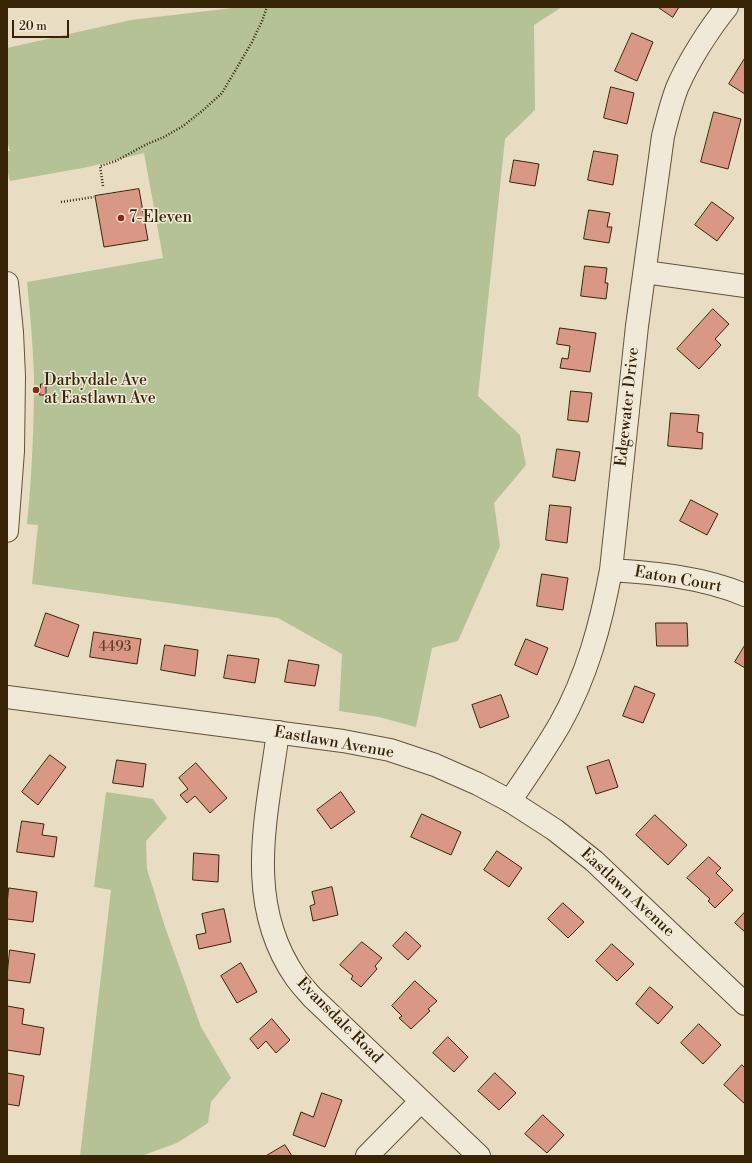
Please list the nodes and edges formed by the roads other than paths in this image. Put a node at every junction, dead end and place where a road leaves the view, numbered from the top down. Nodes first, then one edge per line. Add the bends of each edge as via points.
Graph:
1 (727, 7) edge
2 (645, 272) junction
3 (7, 284) edge
4 (745, 286) edge
5 (7, 531) edge
6 (611, 570) junction
7 (745, 595) edge
8 (7, 698) edge
9 (278, 732) junction
10 (510, 801) junction
11 (745, 1004) edge
12 (421, 1101) junction
13 (367, 1156) edge
14 (479, 1156) edge

1 - 2 street, Edgewater Drive via 688,67 670,111 663,136
2 - 4 street
2 - 6 street, Edgewater Drive
3 - 5 street via 14,376 13,451
6 - 7 street, Eaton Court via 696,580
6 - 10 street, Edgewater Drive via 604,610 580,684 561,722
8 - 9 street, Eastlawn Avenue
9 - 10 street, Eastlawn Avenue via 390,750 435,765
9 - 12 street, Evansdale Road via 265,816 262,865 264,895 276,941 296,978 312,997
10 - 11 street, Eastlawn Avenue via 555,830 594,861
12 - 13 street
12 - 14 street, Evansdale Road

